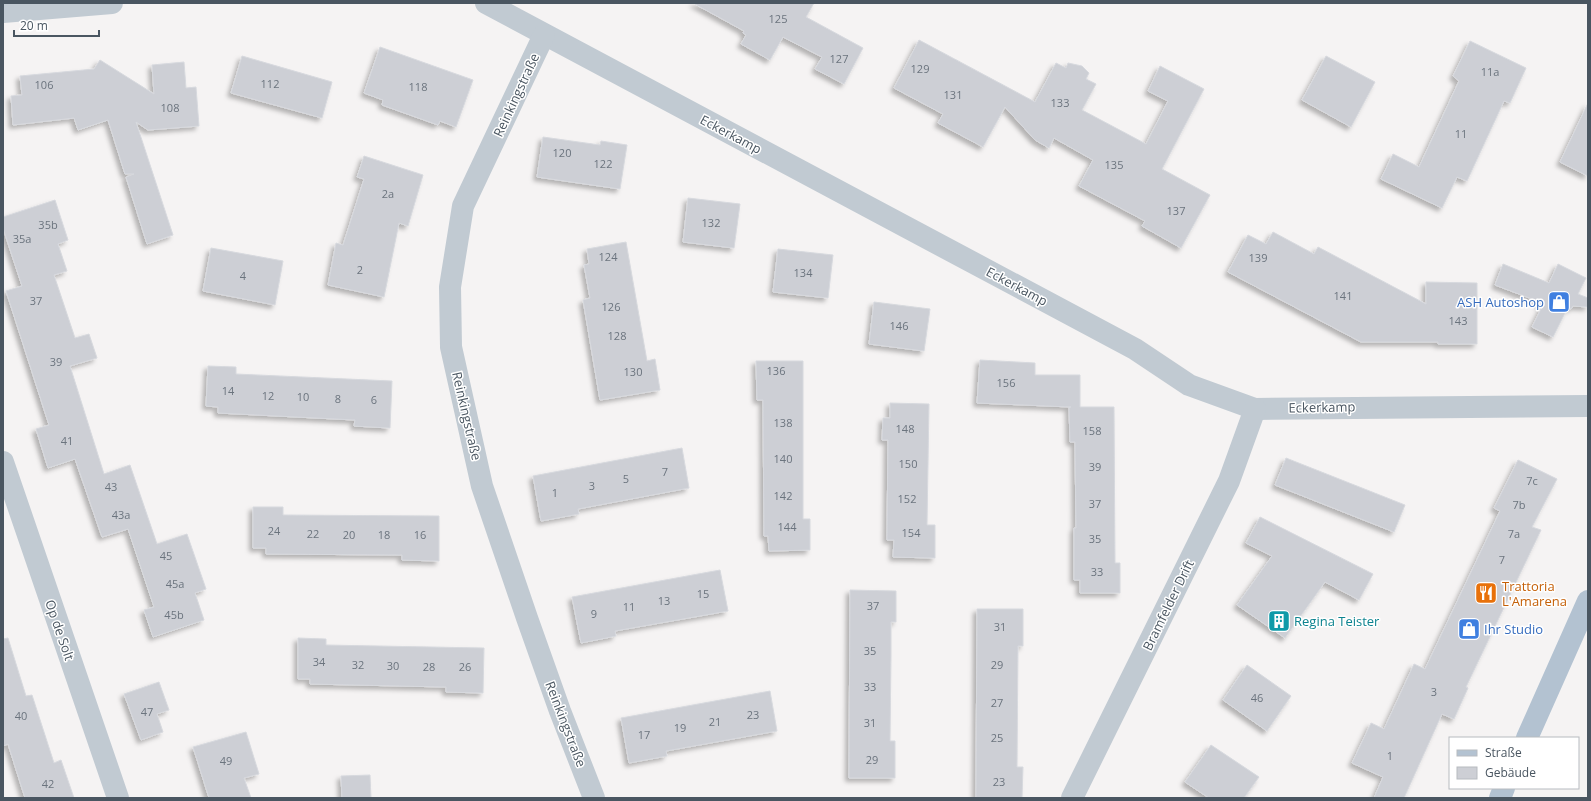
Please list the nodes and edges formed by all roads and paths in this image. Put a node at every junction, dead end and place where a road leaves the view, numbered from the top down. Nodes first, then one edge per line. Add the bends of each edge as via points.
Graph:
1 (112, 3) edge
2 (486, 3) edge
3 (66, 5) edge
4 (3, 12) edge
5 (544, 35) junction
6 (1588, 406) edge
7 (1255, 409) junction
8 (3, 462) edge
9 (1588, 601) edge
10 (1527, 737) edge
11 (118, 798) edge
12 (594, 798) edge
13 (1072, 798) edge

1 - 3 street
2 - 5 street, Eckerkamp
3 - 4 street
5 - 7 street, Eckerkamp via 1128,346 1189,384
5 - 12 street, Reinkingstraße via 463,206 450,286 451,347 482,486 557,704
6 - 7 street, Eckerkamp
7 - 13 street, Bramfelder Drift via 1229,481
8 - 11 street, Op de Solt
9 - 10 main road

